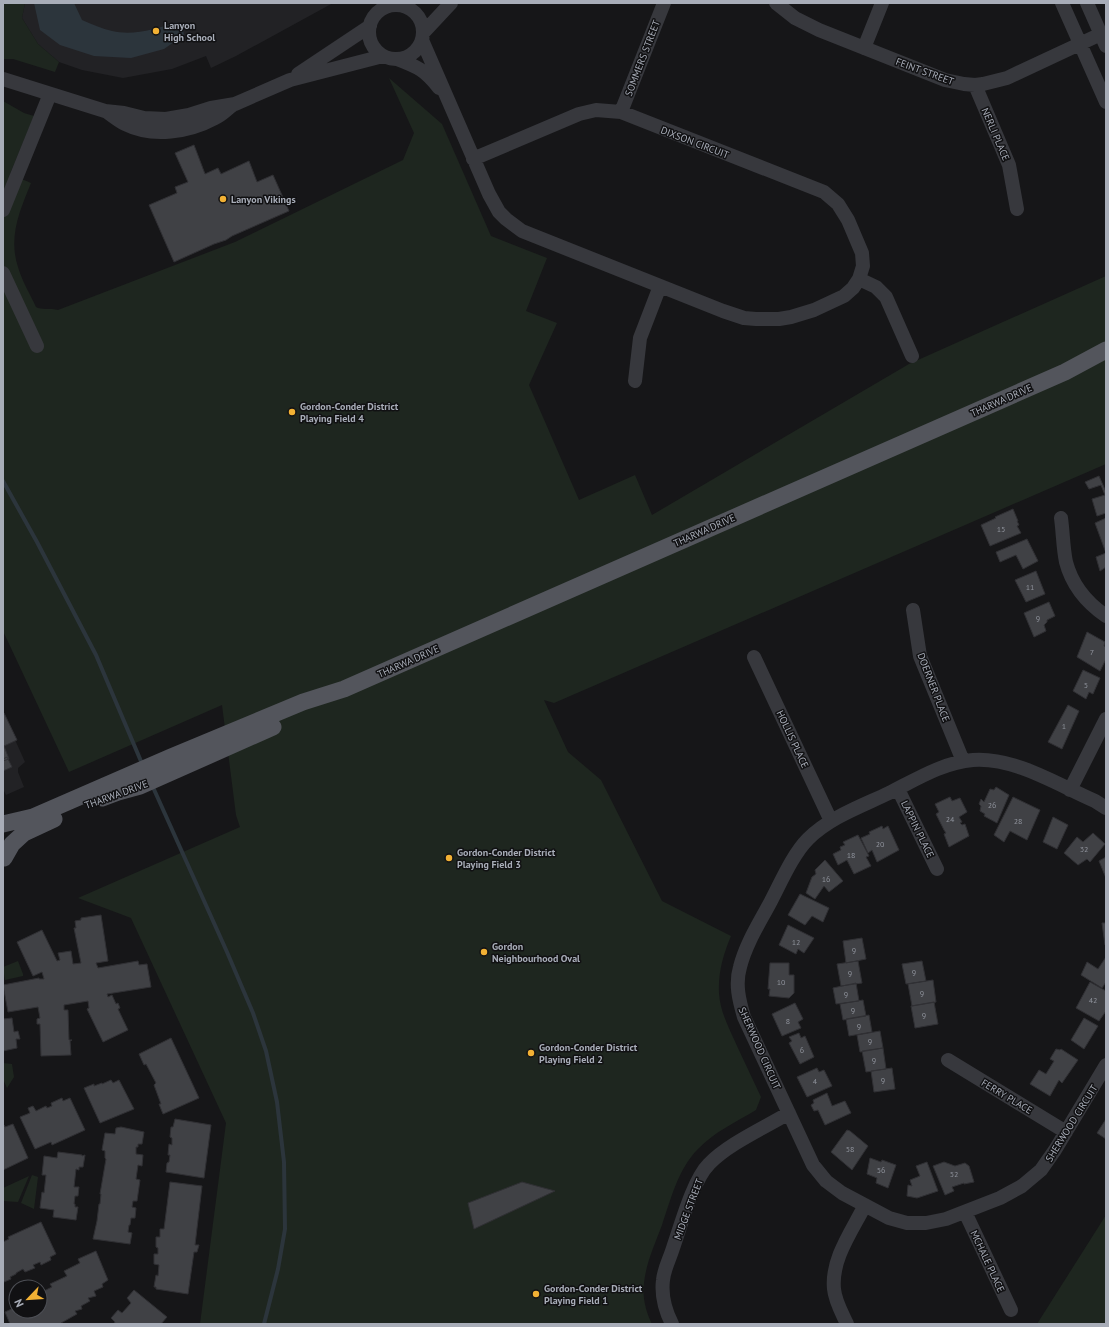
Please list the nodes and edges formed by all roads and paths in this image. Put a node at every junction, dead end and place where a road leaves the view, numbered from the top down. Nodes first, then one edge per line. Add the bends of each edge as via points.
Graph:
1 (420, 3) edge
2 (451, 3) edge
3 (664, 3) edge
4 (776, 3) edge
5 (882, 3) edge
6 (1062, 3) edge
7 (1087, 3) edge
8 (403, 7) junction
9 (370, 26) junction
10 (422, 36) junction
11 (1103, 40) edge
12 (1080, 44) junction
13 (864, 48) junction
14 (383, 56) junction
15 (397, 59) junction
16 (3, 79) edge
17 (290, 80) junction
18 (975, 85) junction
19 (50, 94) junction
20 (446, 98) junction
21 (1106, 102) edge
22 (621, 112) junction
23 (474, 159) junction
24 (1017, 209) dead end
25 (3, 210) edge
26 (3, 273) edge
27 (859, 279) junction
28 (660, 286) junction
29 (37, 346) dead end
30 (1106, 350) edge
31 (912, 356) dead end
32 (1106, 361) edge
33 (1065, 372) junction
34 (635, 381) dead end
35 (1061, 518) dead end
36 (913, 610) dead end
37 (1106, 616) edge
38 (754, 658) dead end
39 (1106, 719) edge
40 (963, 761) junction
41 (116, 787) junction
42 (898, 789) junction
43 (1070, 790) junction
44 (1106, 808) edge
45 (831, 822) junction
46 (3, 824) edge
47 (3, 840) edge
48 (4, 859) edge
49 (937, 869) dead end
50 (948, 1060) dead end
51 (1106, 1065) edge
52 (789, 1113) junction
53 (1066, 1132) junction
54 (865, 1205) junction
55 (965, 1212) junction
56 (1011, 1310) dead end
57 (672, 1324) edge
58 (847, 1324) edge

1 - 8 street
2 - 10 street
3 - 22 street, SOMMERS STREET
4 - 13 street, FEINT STREET via 795,18
5 - 13 street
6 - 12 street
7 - 11 street
8 - 9 street via 392,6 381,11
8 - 10 street via 415,14 422,26
9 - 14 street via 371,40
9 - 17 street
10 - 15 street via 415,51
10 - 20 street
11 - 12 street, FEINT STREET
12 - 18 street, FEINT STREET via 1007,78
12 - 21 street
13 - 18 street, FEINT STREET via 945,80
14 - 15 street
14 - 17 street
15 - 20 street via 429,75
16 - 19 street
17 - 19 street via 235,104 217,118 197,127 176,132 155,132 126,125 105,111
18 - 24 street, NERLI PLACE via 1009,165
19 - 25 street
20 - 23 street
22 - 23 street, DIXSON CIRCUIT via 596,110 579,114
22 - 27 street, DIXSON CIRCUIT via 824,192 838,204 848,220 862,253 863,266
23 - 28 street via 499,212 522,231
26 - 29 street
27 - 28 street via 844,296 814,310 779,319 744,318
27 - 31 street via 876,287 886,297
28 - 34 street via 640,338
30 - 33 main road, THARWA DRIVE
32 - 33 main road, THARWA DRIVE
33 - 41 main road, THARWA DRIVE via 344,689 307,711 174,764 140,786
35 - 37 street via 1066,562 1075,584 1087,601
36 - 40 street, DOERNER PLACE via 920,656
38 - 45 street, HOLLIS PLACE
39 - 43 street
40 - 42 street, SHERWOOD CIRCUIT via 943,767
40 - 43 street, SHERWOOD CIRCUIT via 995,760 1015,765
41 - 46 main road, THARWA DRIVE via 33,817
41 - 48 main road, THARWA DRIVE via 24,833 12,844
42 - 45 street, SHERWOOD CIRCUIT
42 - 49 street, LAPPIN PLACE
43 - 44 street, SHERWOOD CIRCUIT
45 - 52 street, SHERWOOD CIRCUIT via 808,839 791,862 746,947 739,967 737,988 744,1017
47 - 48 main road
50 - 53 street, FERRY PLACE
51 - 53 street, SHERWOOD CIRCUIT
52 - 54 street, SHERWOOD CIRCUIT via 813,1165 826,1181
52 - 57 street, MIDGE STREET via 722,1152 702,1172 663,1278 662,1298
53 - 55 street, SHERWOOD CIRCUIT via 1041,1170 1022,1186
54 - 55 street, SHERWOOD CIRCUIT via 889,1218 907,1223 926,1223
54 - 58 street via 840,1254 834,1272 834,1290
55 - 56 street, MCHALE PLACE

